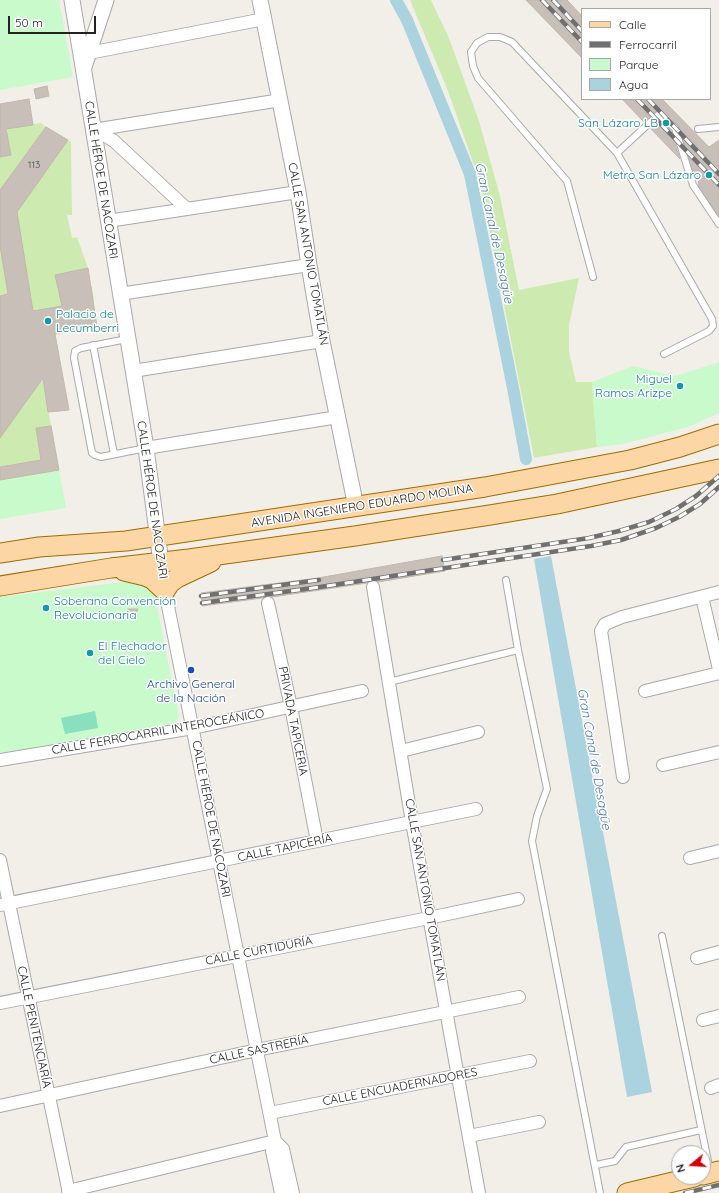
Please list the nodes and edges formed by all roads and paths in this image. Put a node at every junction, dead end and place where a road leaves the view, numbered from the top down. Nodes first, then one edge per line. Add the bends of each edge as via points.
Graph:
1 (72, 0) edge
2 (106, 0) edge
3 (260, 0) edge
4 (264, 19) junction
5 (88, 53) junction
6 (83, 69) junction
7 (281, 100) junction
8 (719, 127) edge
9 (698, 129) dead end
10 (93, 130) junction
11 (617, 153) junction
12 (298, 192) junction
13 (187, 209) junction
14 (108, 221) junction
15 (719, 224) edge
16 (309, 265) junction
17 (593, 277) dead end
18 (120, 294) junction
19 (127, 339) junction
20 (322, 341) junction
21 (94, 345) junction
22 (664, 354) dead end
23 (133, 371) junction
24 (338, 418) junction
25 (719, 434) edge
26 (146, 448) junction
27 (114, 454) junction
28 (719, 469) edge
29 (356, 507) junction
30 (157, 537) junction
31 (0, 553) edge
32 (229, 554) junction
33 (161, 562) junction
34 (111, 568) junction
35 (506, 580) dead end
36 (0, 586) edge
37 (373, 587) dead end
38 (165, 591) junction
39 (719, 592) edge
40 (702, 597) junction
41 (268, 603) dead end
42 (518, 650) junction
43 (719, 669) edge
44 (719, 673) edge
45 (390, 682) junction
46 (646, 690) dead end
47 (362, 691) dead end
48 (291, 707) junction
49 (193, 728) junction
50 (478, 732) dead end
51 (401, 752) junction
52 (719, 752) edge
53 (0, 760) edge
54 (663, 765) dead end
55 (623, 777) dead end
56 (476, 809) dead end
57 (412, 822) junction
58 (317, 841) junction
59 (719, 851) edge
60 (690, 858) dead end
61 (0, 860) edge
62 (219, 862) junction
63 (518, 899) dead end
64 (4, 904) edge
65 (429, 918) junction
66 (662, 936) dead end
67 (719, 952) edge
68 (238, 955) junction
69 (698, 958) dead end
70 (28, 997) junction
71 (519, 997) dead end
72 (0, 1003) edge
73 (446, 1012) junction
74 (719, 1016) edge
75 (703, 1020) dead end
76 (257, 1050) junction
77 (530, 1061) dead end
78 (458, 1075) junction
79 (48, 1095) junction
80 (0, 1106) edge
81 (270, 1113) junction
82 (539, 1122) dead end
83 (701, 1130) junction
84 (469, 1136) junction
85 (275, 1141) junction
86 (703, 1145) edge
87 (596, 1165) junction
88 (671, 1183) edge
89 (69, 1192) edge
90 (281, 1193) edge
91 (293, 1193) edge
92 (479, 1193) edge
93 (600, 1193) edge
94 (627, 1193) edge

1 - 6 street, CALLE HÉROE DE NACOZARI
2 - 5 street, CALLE HÉROE DE NACOZARI
3 - 4 street, CALLE SAN ANTONIO TOMATLÁN
4 - 5 street
4 - 7 street, CALLE SAN ANTONIO TOMATLÁN
5 - 6 street, CALLE HÉROE DE NACOZARI
6 - 10 street, CALLE HÉROE DE NACOZARI
7 - 10 street
7 - 12 street, CALLE SAN ANTONIO TOMATLÁN
8 - 9 lane
10 - 13 street via 114,141
10 - 14 street, CALLE HÉROE DE NACOZARI
11 - 15 lane via 658,115 675,128 693,185
11 - 17 lane via 512,42 488,37 478,43 471,52 478,78 567,181
11 - 22 lane via 713,322 709,331
12 - 13 street
12 - 16 street, CALLE SAN ANTONIO TOMATLÁN
13 - 14 street
14 - 18 street, CALLE HÉROE DE NACOZARI
16 - 18 street
16 - 20 street, CALLE SAN ANTONIO TOMATLÁN
18 - 19 street, CALLE HÉROE DE NACOZARI
19 - 21 lane
19 - 23 street, CALLE HÉROE DE NACOZARI
20 - 23 street
20 - 24 street, CALLE SAN ANTONIO TOMATLÁN
21 - 27 lane
21 - 27 lane via 78,349 74,358 91,450 98,457
23 - 26 street, CALLE HÉROE DE NACOZARI
24 - 26 street
24 - 29 street, CALLE SAN ANTONIO TOMATLÁN
25 - 29 main road, AVENIDA INGENIERO EDUARDO MOLINA via 630,460 485,487
26 - 27 lane
26 - 30 street, CALLE HÉROE DE NACOZARI
28 - 32 main road via 557,504
29 - 30 main road, AVENIDA INGENIERO EDUARDO MOLINA
30 - 31 main road, AVENIDA INGENIERO EDUARDO MOLINA via 38,547
30 - 33 street, CALLE HÉROE DE NACOZARI
32 - 33 main road
32 - 38 main road via 177,578
33 - 34 main road
33 - 38 street, CALLE HÉROE DE NACOZARI
34 - 36 main road
34 - 38 main road via 145,576
35 - 42 lane
37 - 45 street, CALLE SAN ANTONIO TOMATLÁN
38 - 49 street, CALLE HÉROE DE NACOZARI
39 - 40 street
40 - 43 street
40 - 55 street via 622,617 605,624 601,631
41 - 48 street, PRIVADA TAPICERIA
42 - 45 lane
42 - 87 lane via 547,789 537,816 532,841
44 - 46 street
45 - 51 street, CALLE SAN ANTONIO TOMATLÁN
47 - 48 street, CALLE FERROCARRIL INTEROCEÁNICO
48 - 49 street, CALLE FERROCARRIL INTEROCEÁNICO
48 - 58 street, PRIVADA TAPICERIA
49 - 53 street, CALLE FERROCARRIL INTEROCEÁNICO
49 - 62 street, CALLE HÉROE DE NACOZARI
50 - 51 street
51 - 57 street, CALLE SAN ANTONIO TOMATLÁN
52 - 54 street
56 - 57 street, CALLE TAPICERÍA
57 - 58 street, CALLE TAPICERÍA
57 - 65 street, CALLE SAN ANTONIO TOMATLÁN
58 - 62 street, CALLE TAPICERÍA
59 - 60 street
61 - 64 street, CALLE PENITENCIARÍA
62 - 64 street, CALLE TAPICERÍA
62 - 68 street, CALLE HÉROE DE NACOZARI
63 - 65 street, CALLE CURTIDURÍA
64 - 70 street, CALLE PENITENCIARÍA
65 - 68 street, CALLE CURTIDURÍA
65 - 73 street, CALLE SAN ANTONIO TOMATLÁN
66 - 83 lane
67 - 69 street
68 - 70 street, CALLE CURTIDURÍA
68 - 76 street, CALLE HÉROE DE NACOZARI
70 - 72 street, CALLE CURTIDURÍA
70 - 79 street, CALLE PENITENCIARÍA
71 - 73 street, CALLE SASTRERÍA
73 - 76 street, CALLE SASTRERÍA
73 - 78 street, CALLE SAN ANTONIO TOMATLÁN
74 - 75 street
76 - 79 street, CALLE SASTRERÍA
76 - 81 street, CALLE HÉROE DE NACOZARI
77 - 78 street, CALLE ENCUADERNADORES
78 - 81 street, CALLE ENCUADERNADORES
78 - 84 street, CALLE SAN ANTONIO TOMATLÁN
79 - 80 street, CALLE SASTRERÍA
79 - 89 street, CALLE PENITENCIARÍA
81 - 85 street, CALLE HÉROE DE NACOZARI
82 - 84 street
83 - 86 lane
83 - 87 lane via 626,1147 615,1160
84 - 92 street, CALLE SAN ANTONIO TOMATLÁN
85 - 89 street
85 - 90 street, CALLE HÉROE DE NACOZARI via 272,1151
85 - 91 street, CALLE HÉROE DE NACOZARI via 283,1149
87 - 93 lane
88 - 94 main road

